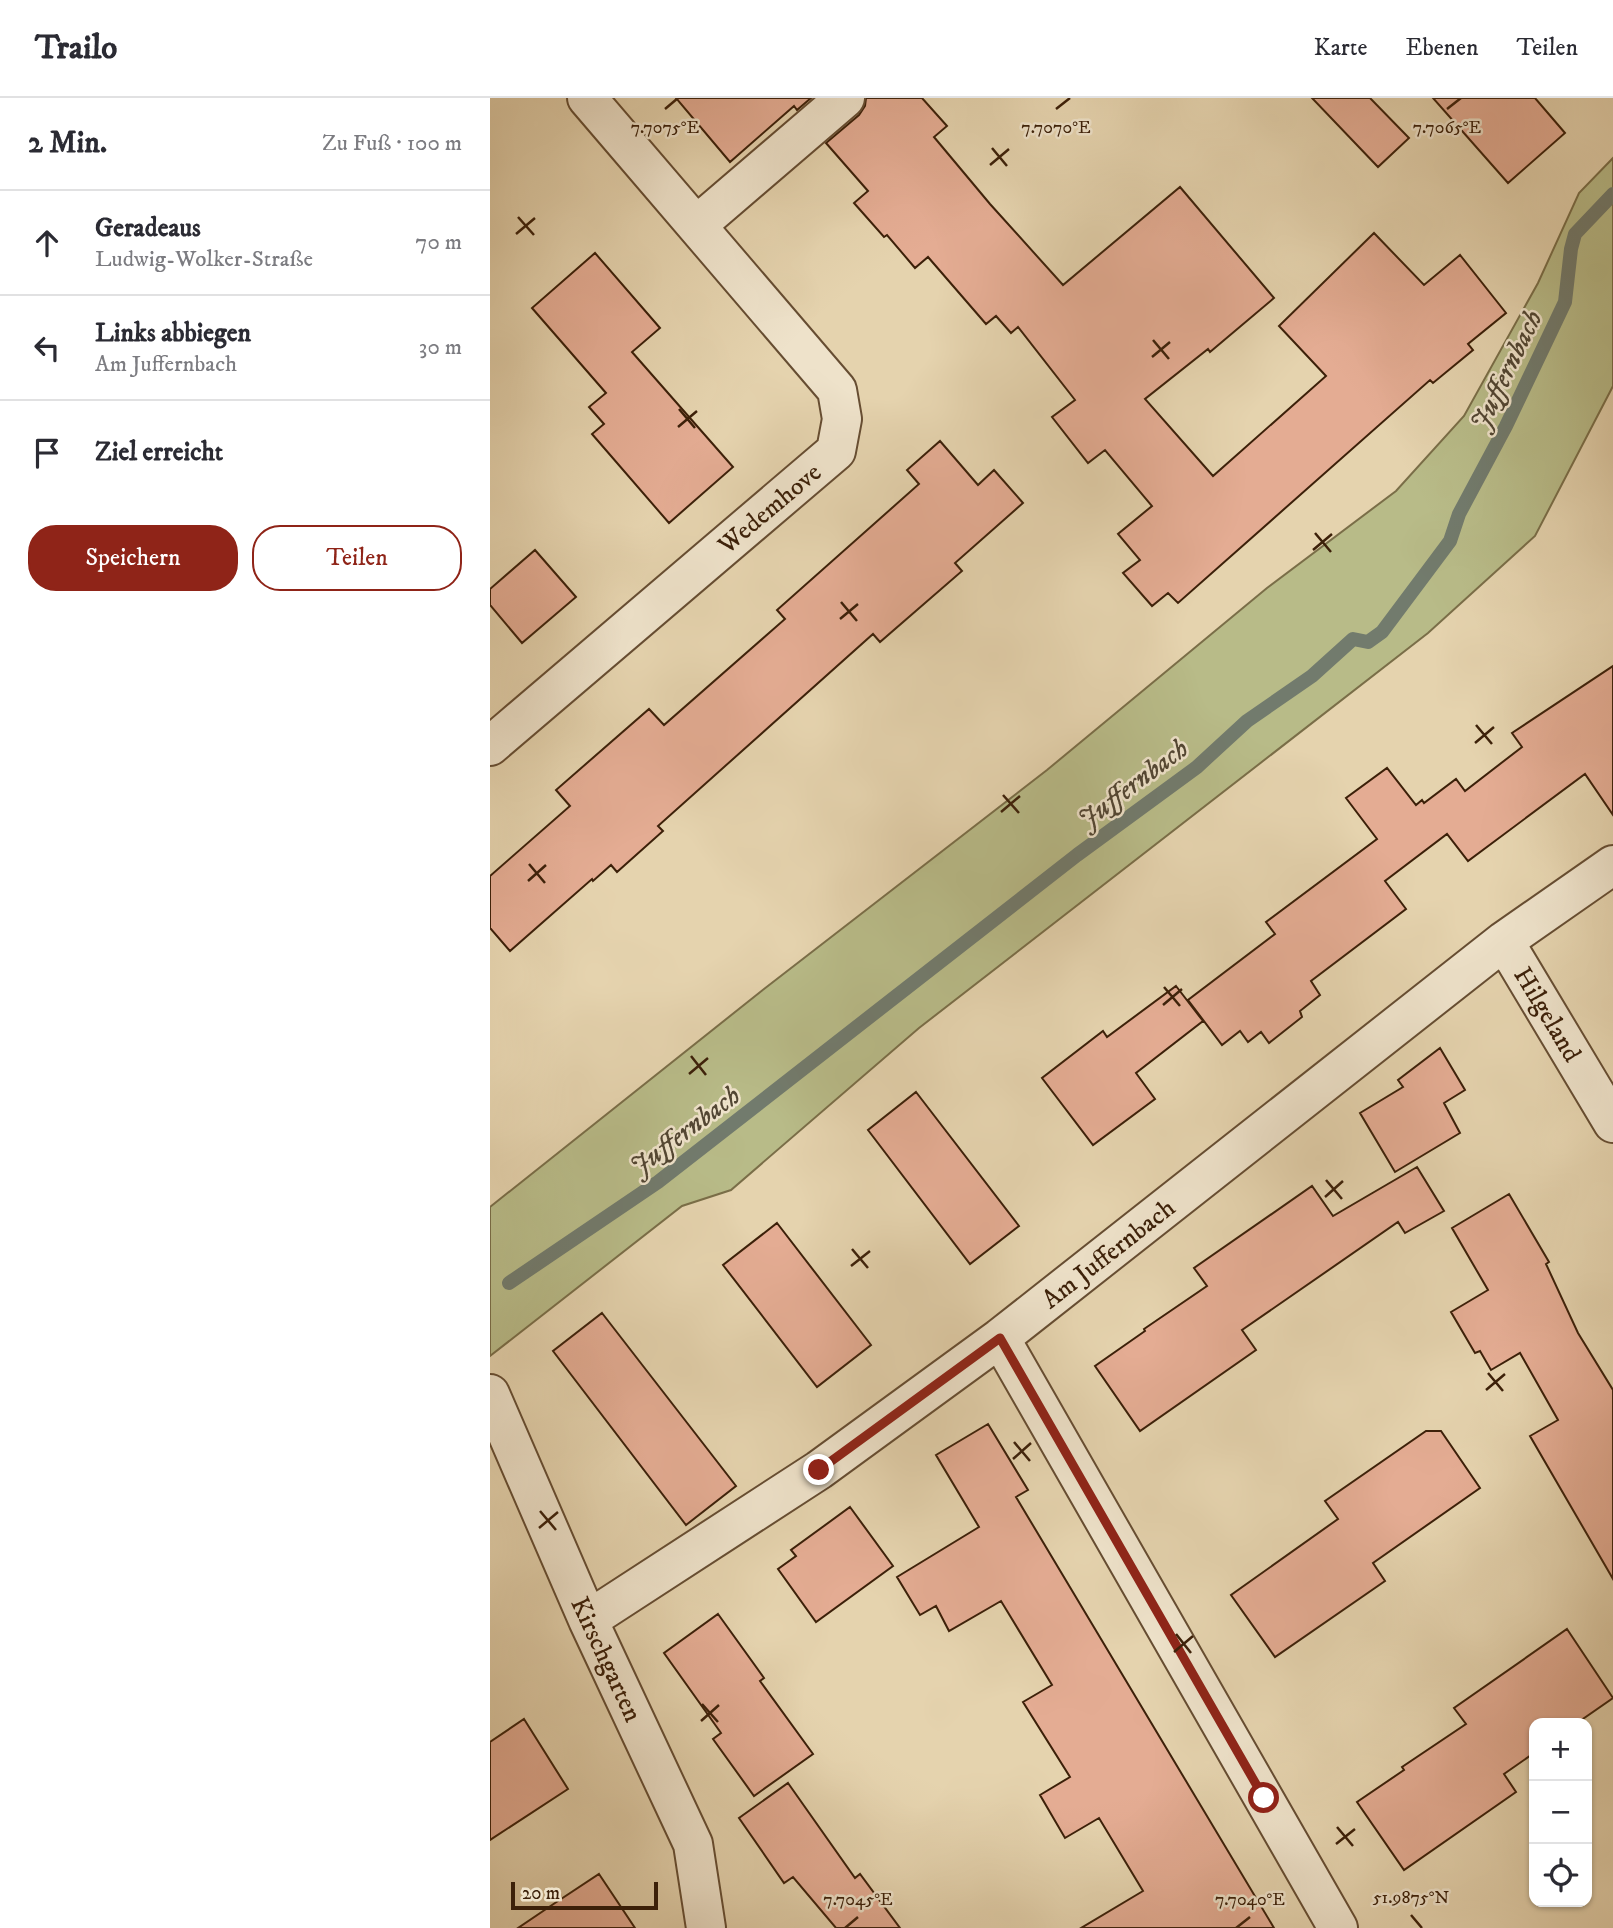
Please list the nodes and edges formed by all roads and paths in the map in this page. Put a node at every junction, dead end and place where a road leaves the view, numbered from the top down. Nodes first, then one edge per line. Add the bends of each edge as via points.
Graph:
1 (587, 98) edge
2 (845, 98) edge
3 (697, 225) junction
4 (490, 746) edge
5 (1613, 865) edge
6 (1504, 941) junction
7 (1613, 1123) edge
8 (1000, 1338) junction
9 (490, 1394) edge
10 (588, 1620) junction
11 (706, 1928) edge
12 (1338, 1928) edge

1 - 3 street, Wedemhove
2 - 3 street
3 - 4 street, Wedemhove via 837,390 842,419 836,451
5 - 6 street, Am Juffernbach
6 - 7 street, Hilgeland
6 - 8 street, Am Juffernbach
8 - 10 street, Am Juffernbach via 819,1470
8 - 12 street
9 - 10 street, Kirschgarten
10 - 11 street, Kirschgarten via 692,1844

